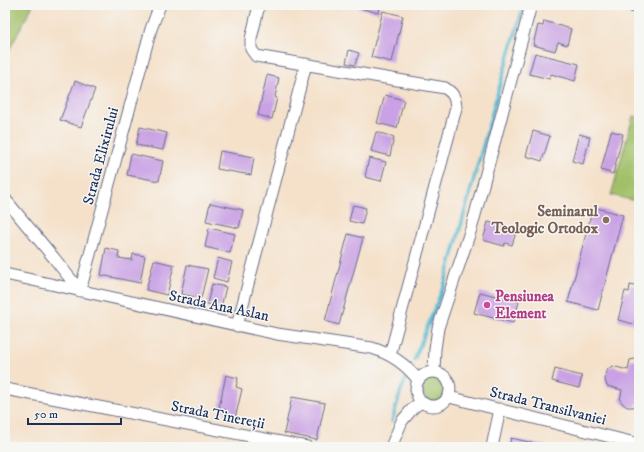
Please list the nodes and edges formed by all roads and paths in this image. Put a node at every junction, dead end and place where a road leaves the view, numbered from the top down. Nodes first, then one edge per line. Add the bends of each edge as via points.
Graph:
1 (160, 5) edge
2 (259, 5) edge
3 (531, 5) edge
4 (306, 64) junction
5 (5, 200) edge
6 (5, 274) edge
7 (80, 291) junction
8 (238, 326) junction
9 (390, 355) junction
10 (434, 371) junction
11 (418, 380) junction
12 (5, 389) edge
13 (449, 397) junction
14 (421, 402) junction
15 (500, 409) junction
16 (639, 444) edge
17 (307, 447) edge
18 (391, 447) edge
19 (492, 447) edge

1 - 7 street, Strada Elixirului via 151,28
2 - 4 street via 251,39 251,49 256,56
3 - 10 street via 470,231 438,328
4 - 8 street
4 - 9 street via 445,88 456,100 456,108
5 - 7 street
6 - 7 street, Strada Ana Aslan
7 - 8 street, Strada Ana Aslan
8 - 9 street, Strada Ana Aslan via 367,347
9 - 11 street, Strada Ana Aslan
10 - 11 street via 422,375
10 - 13 street via 449,380
11 - 14 street via 416,391
12 - 17 street, Strada Tinereții
13 - 14 street via 441,405 436,406
13 - 15 street, Strada Transilvaniei
14 - 18 street via 402,421
15 - 16 street, Strada Transilvaniei
15 - 19 street

